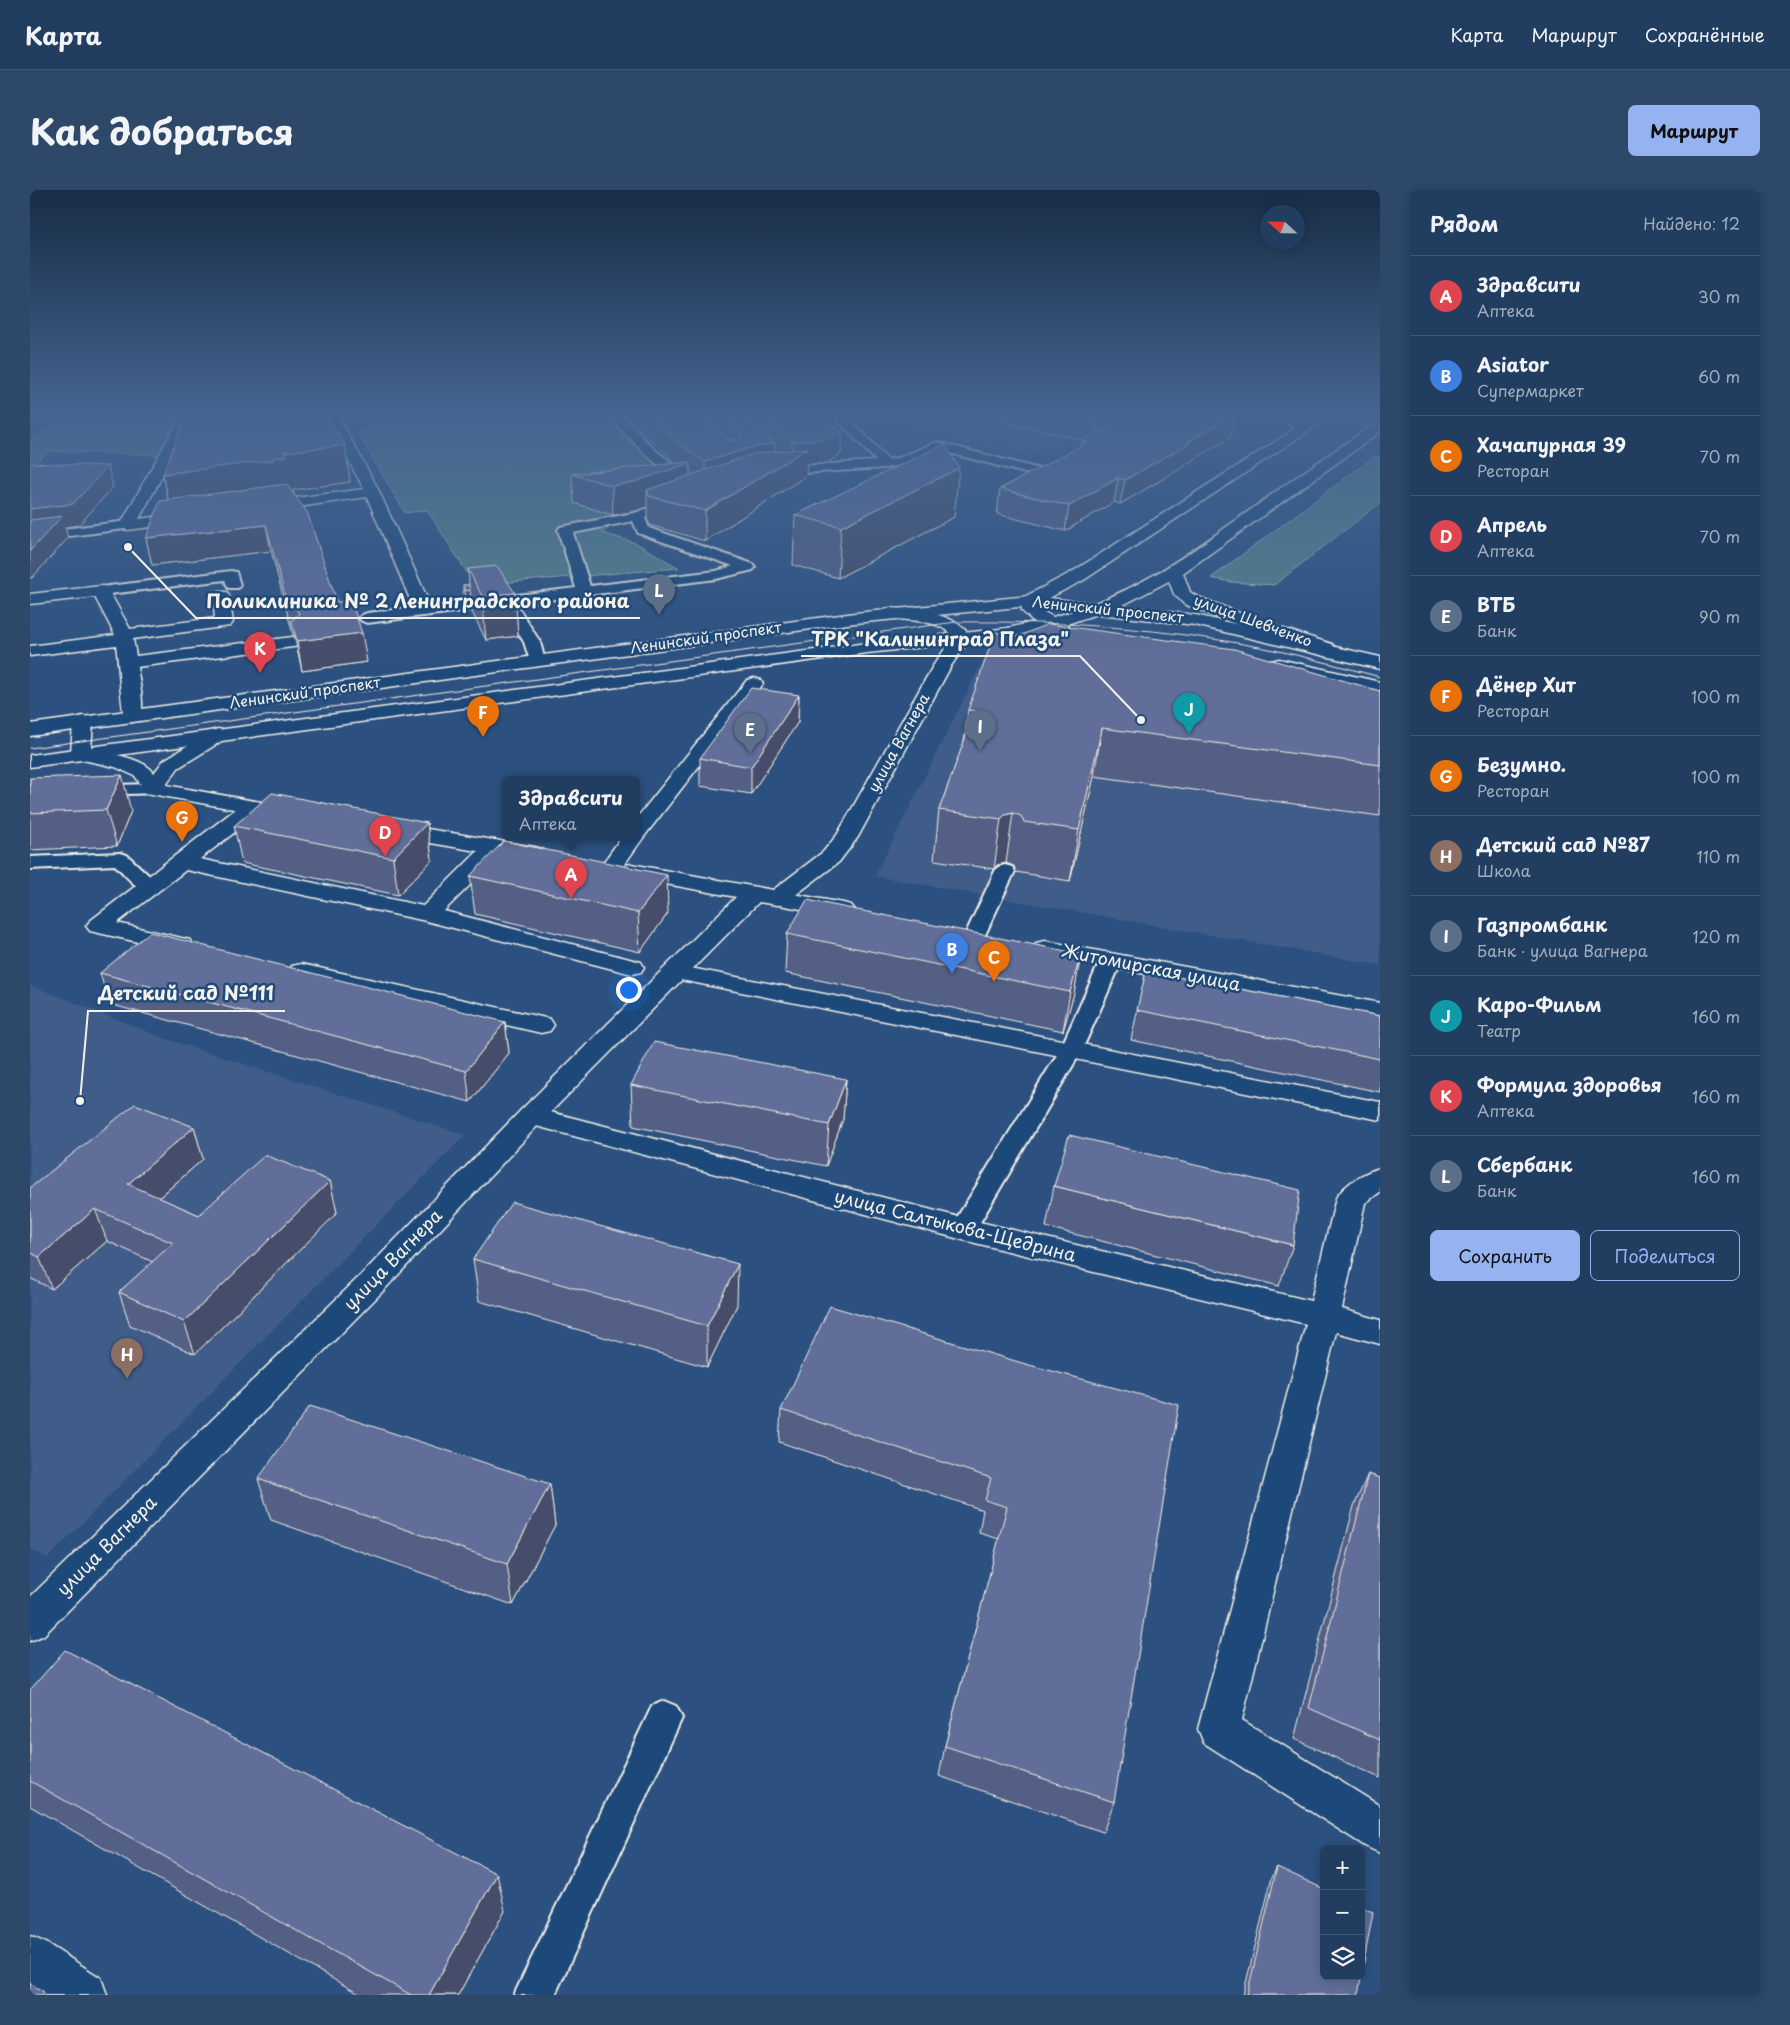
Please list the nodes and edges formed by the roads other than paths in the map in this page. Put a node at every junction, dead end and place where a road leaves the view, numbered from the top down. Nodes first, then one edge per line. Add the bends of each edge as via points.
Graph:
1 (144, 496) edge
2 (340, 496) edge
3 (374, 496) edge
4 (1202, 496) edge
5 (1263, 496) edge
6 (1279, 496) edge
7 (686, 498) edge
8 (1275, 499) junction
9 (245, 509) edge
10 (206, 515) edge
11 (638, 516) junction
12 (128, 525) junction
13 (30, 537) edge
14 (1174, 572) junction
15 (227, 590) joint
16 (101, 591) junction
17 (585, 592) junction
18 (30, 600) edge
19 (507, 601) junction
20 (1030, 601) junction
21 (1100, 608) junction
22 (424, 611) junction
23 (890, 614) junction
24 (367, 618) dead end
25 (1052, 624) junction
26 (1010, 633) junction
27 (124, 637) junction
28 (962, 637) junction
29 (292, 642) edge
30 (30, 650) edge
31 (1346, 654) junction
32 (536, 661) junction
33 (1263, 661) edge
34 (1380, 663) edge
35 (128, 664) junction
36 (754, 684) dead end
37 (1380, 688) edge
38 (132, 716) junction
39 (83, 722) junction
40 (30, 730) edge
41 (218, 735) junction
42 (81, 754) junction
43 (30, 761) edge
44 (154, 789) junction
45 (30, 792) edge
46 (253, 807) junction
47 (311, 817) edge
48 (369, 826) edge
49 (640, 827) edge
50 (629, 841) edge
51 (495, 847) junction
52 (553, 857) edge
53 (182, 862) junction
54 (30, 863) edge
55 (1005, 871) dead end
56 (150, 887) junction
57 (765, 896) junction
58 (428, 914) junction
59 (867, 915) edge
60 (964, 933) joint
61 (204, 950) edge
62 (1111, 961) junction
63 (281, 967) edge
64 (632, 967) dead end
65 (675, 972) junction
66 (1380, 1011) edge
67 (541, 1025) dead end
68 (1071, 1050) junction
69 (1380, 1111) edge
70 (531, 1116) junction
71 (1380, 1178) edge
72 (963, 1229) junction
73 (1324, 1316) junction
74 (1380, 1332) edge
75 (30, 1623) edge
76 (664, 1718) dead end
77 (1380, 1831) edge
78 (30, 1959) edge
79 (84, 1995) edge
80 (534, 1995) edge

1 - 12 street
2 - 9 street
3 - 22 street
4 - 20 street via 1078,576
5 - 8 street
6 - 8 street
7 - 11 lane
8 - 14 street
10 - 12 street
11 - 17 lane via 565,530
11 - 17 lane via 643,530 748,567 716,575
12 - 13 lane
14 - 21 street
14 - 31 street, улица Шевченко via 1182,594 1190,600 1259,627
15 - 16 lane via 231,575
15 - 27 street via 224,622
16 - 18 street
16 - 27 street
17 - 19 lane
19 - 22 lane
19 - 32 lane via 532,642
20 - 21 street, Ленинский проспект
20 - 23 street, Ленинский проспект
20 - 25 street via 1031,611
21 - 25 street
21 - 31 street, Ленинский проспект via 1195,620
22 - 24 lane
23 - 28 street via 938,621 954,627
23 - 32 street, Ленинский проспект
25 - 26 street
25 - 26 street, Ленинский проспект via 1081,633
26 - 28 street, Ленинский проспект
27 - 30 street
27 - 35 street
28 - 41 street, Ленинский проспект
28 - 57 street, улица Вагнера via 942,666 848,837 831,857
29 - 35 street
31 - 34 street, Ленинский проспект
32 - 38 street, Ленинский проспект
33 - 37 street via 1349,687
35 - 38 street
36 - 49 street
38 - 39 street, Ленинский проспект
39 - 40 street, Ленинский проспект
39 - 42 street
41 - 42 street, Ленинский проспект
41 - 44 street via 171,764
42 - 43 street, Ленинский проспект
42 - 44 street via 120,762 143,772
44 - 45 lane
44 - 46 street
46 - 47 street
46 - 53 street
48 - 51 street
50 - 57 street via 601,865
51 - 52 street
51 - 58 street
53 - 56 street
53 - 58 street
54 - 56 lane via 120,859
55 - 60 lane
56 - 61 street via 98,926
57 - 59 street
57 - 65 street, улица Вагнера
58 - 64 street
60 - 62 street, Житомирская улица
62 - 66 street, Житомирская улица
62 - 68 lane
63 - 67 street
65 - 68 street
65 - 70 street, улица Вагнера
68 - 69 street
68 - 72 lane
70 - 72 street, улица Салтыкова-Щедрина
70 - 75 street, улица Вагнера via 372,1283
71 - 73 street via 1351,1198
72 - 73 street, улица Салтыкова-Щедрина
73 - 74 street, улица Салтыкова-Щедрина
73 - 77 street via 1219,1729
76 - 80 lane
78 - 79 street

